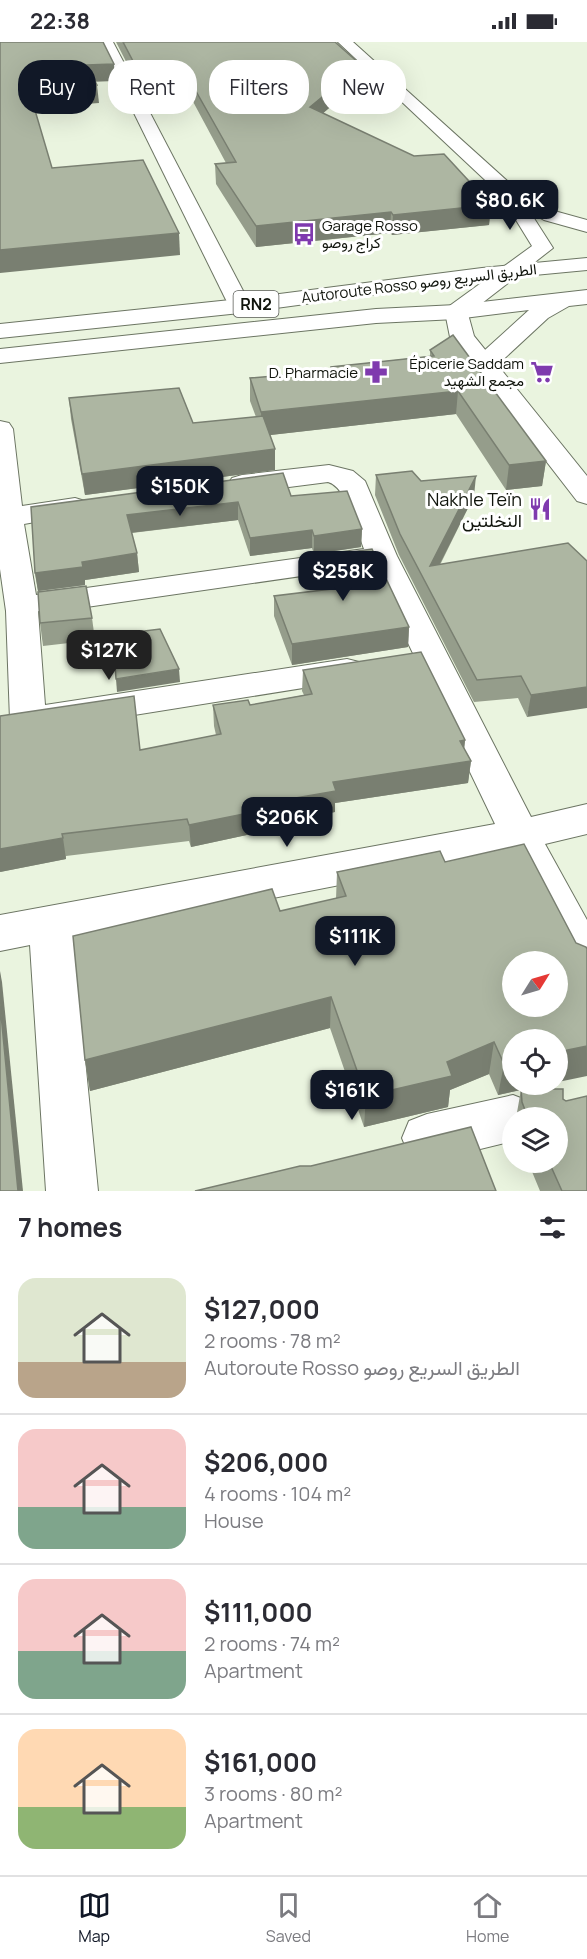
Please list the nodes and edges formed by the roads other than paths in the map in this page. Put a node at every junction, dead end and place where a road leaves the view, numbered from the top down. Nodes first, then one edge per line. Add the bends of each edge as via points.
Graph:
1 (106, 42) edge
2 (345, 42) edge
3 (507, 191) junction
4 (587, 226) edge
5 (587, 264) edge
6 (511, 271) junction
7 (576, 298) edge
8 (240, 306) junction
9 (456, 312) junction
10 (0, 331) edge
11 (0, 356) edge
12 (484, 364) junction
13 (0, 429) edge
14 (220, 487) edge
15 (587, 495) edge
16 (97, 504) edge
17 (8, 516) junction
18 (382, 556) junction
19 (8, 566) edge
20 (21, 606) junction
21 (432, 657) junction
22 (14, 722) edge
23 (587, 819) edge
24 (520, 835) junction
25 (50, 923) junction
26 (0, 933) edge
27 (587, 961) edge
28 (502, 1120) edge
29 (388, 1148) edge
30 (72, 1191) edge

1 - 8 main road
2 - 3 main road
3 - 4 main road via 551,216
3 - 6 main road via 543,248
5 - 6 main road, Autoroute Rosso الطريق السريع روصو / RN2
6 - 8 main road, Autoroute Rosso الطريق السريع روصو / RN2
6 - 9 main road
7 - 9 main road, Autoroute Rosso الطريق السريع روصو / RN2
7 - 12 main road via 540,313
8 - 10 main road, Autoroute Rosso الطريق السريع روصو / RN2
9 - 11 main road, Autoroute Rosso الطريق السريع روصو / RN2 via 376,315
9 - 12 main road via 462,337
12 - 15 main road
13 - 17 main road
14 - 18 main road via 329,473 344,477 355,487
16 - 17 main road
17 - 19 main road
18 - 20 main road
18 - 21 main road
19 - 20 main road
20 - 22 main road
21 - 22 main road
21 - 24 main road
23 - 24 main road
24 - 25 main road
24 - 27 main road
25 - 26 main road
25 - 30 main road
28 - 29 main road

